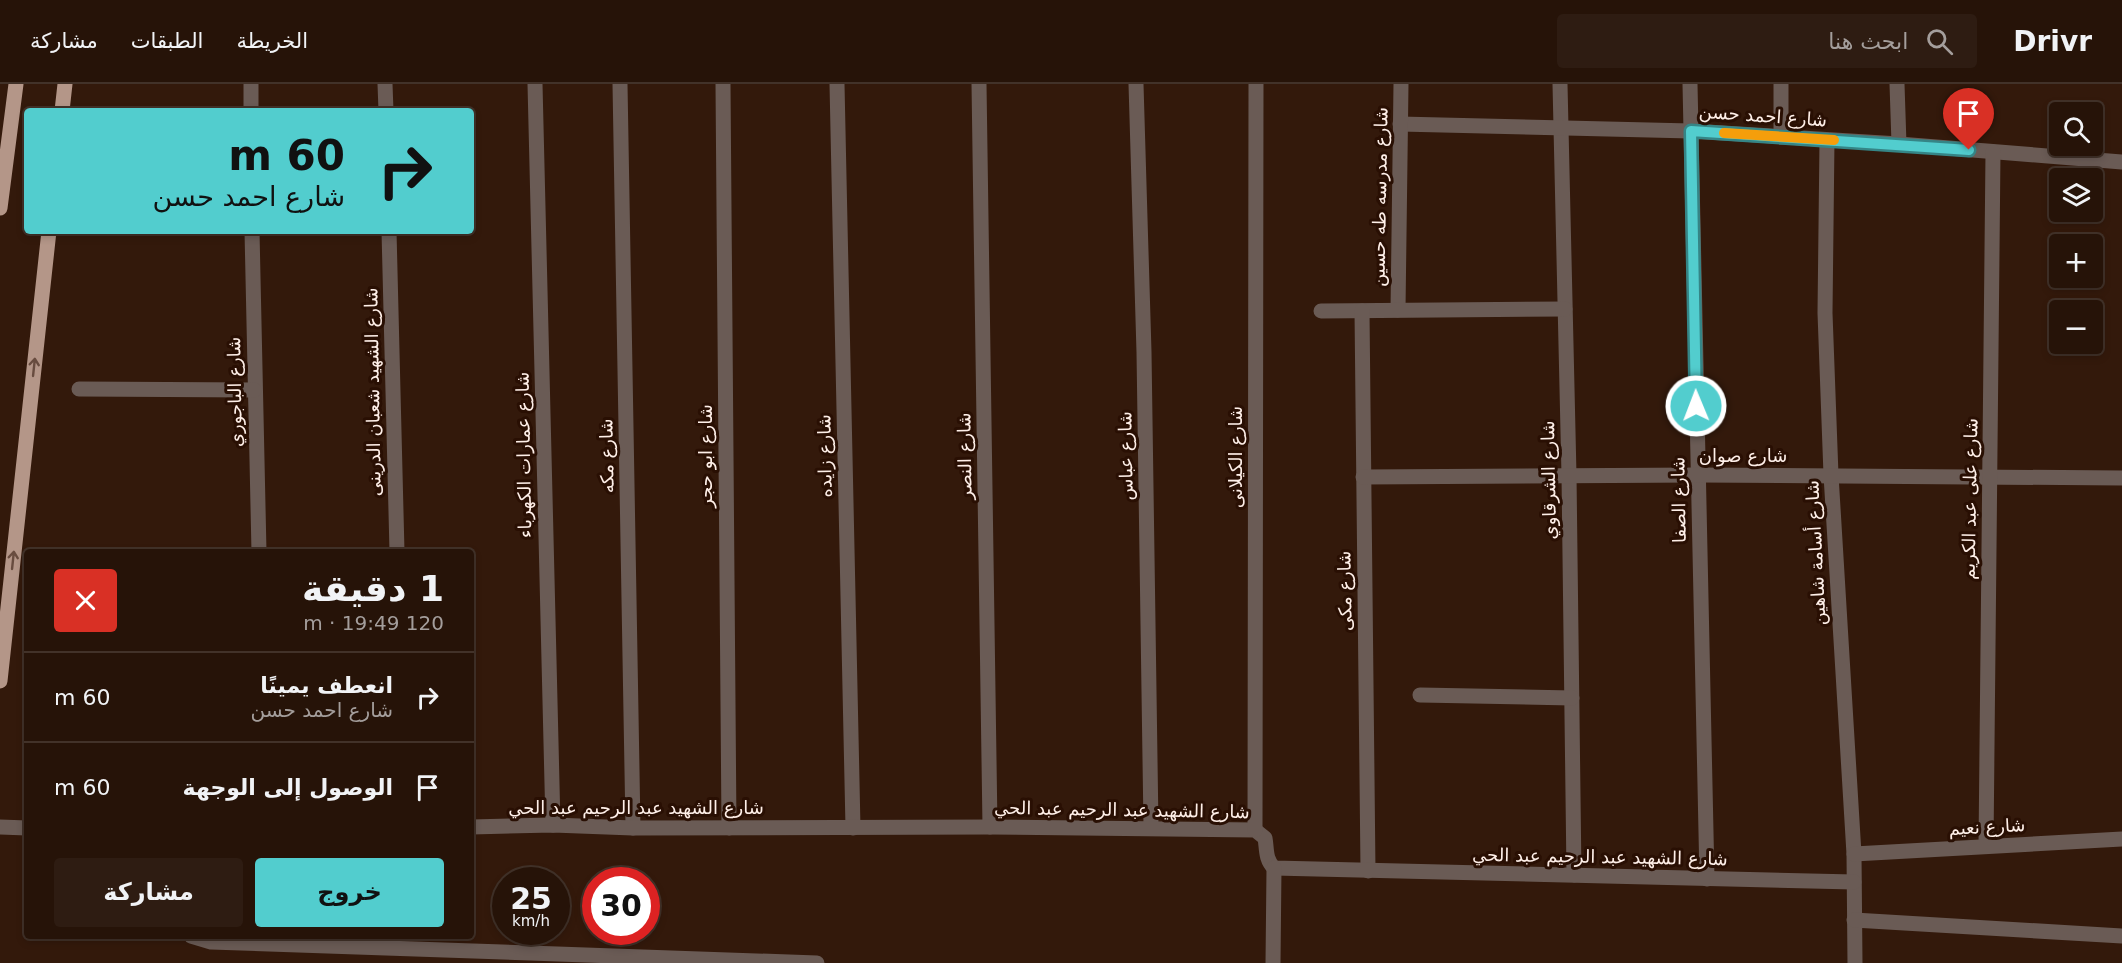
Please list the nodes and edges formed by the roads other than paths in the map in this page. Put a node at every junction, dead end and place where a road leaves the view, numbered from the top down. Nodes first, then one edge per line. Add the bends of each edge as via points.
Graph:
1 (16, 84) edge
2 (65, 84) edge
3 (251, 84) edge
4 (385, 84) edge
5 (535, 84) edge
6 (620, 84) edge
7 (723, 84) edge
8 (837, 84) edge
9 (979, 84) edge
10 (1136, 84) edge
11 (1256, 84) edge
12 (1401, 84) edge
13 (1560, 84) edge
14 (1690, 84) edge
15 (1781, 84) edge
16 (1897, 84) edge
17 (62, 108) edge
18 (251, 108) edge
19 (386, 108) edge
20 (1400, 124) junction
21 (1560, 127) junction
22 (1691, 131) junction
23 (1781, 137) junction
24 (1827, 140) junction
25 (1899, 144) junction
26 (1993, 152) junction
27 (2122, 162) edge
28 (0, 208) edge
29 (49, 234) edge
30 (252, 234) edge
31 (389, 234) edge
32 (1565, 309) junction
33 (1398, 310) junction
34 (1321, 311) dead end
35 (1362, 311) junction
36 (79, 388) dead end
37 (254, 390) junction
38 (1698, 475) junction
39 (1831, 475) junction
40 (1569, 476) junction
41 (1990, 476) junction
42 (1364, 477) junction
43 (2122, 478) edge
44 (259, 549) edge
45 (397, 549) edge
46 (0, 681) edge
47 (1420, 695) dead end
48 (1572, 698) junction
49 (552, 825) junction
50 (474, 827) edge
51 (990, 827) junction
52 (1151, 827) junction
53 (0, 828) edge
54 (24, 828) edge
55 (633, 828) junction
56 (729, 828) junction
57 (853, 828) junction
58 (1255, 830) junction
59 (2122, 839) edge
60 (1986, 846) junction
61 (1854, 854) junction
62 (1274, 868) junction
63 (1368, 870) junction
64 (1574, 875) junction
65 (1707, 879) junction
66 (1854, 882) junction
67 (1854, 920) junction
68 (2122, 936) edge
69 (201, 939) edge
70 (456, 957) edge
71 (817, 963) edge
72 (1273, 963) edge
73 (1855, 963) edge

1 - 28 main road
2 - 17 main road
3 - 18 street
4 - 19 street
5 - 49 street, شارع عمارات الكهرباء
6 - 55 street, شارع مكه
7 - 56 street, شارع ابو حجر
8 - 57 street, شارع زايده
9 - 51 street, شارع النصر
10 - 52 street, شارع عباس
11 - 58 street, شارع الكيلانى
12 - 20 street, شارع مدرسه طه حسين
13 - 21 street, شارع الشرقاوي
14 - 22 street, شارع الصفا
15 - 23 street
16 - 25 street
20 - 21 street, شارع احمد حسن
20 - 33 street, شارع مدرسه طه حسين
21 - 22 street, شارع احمد حسن
21 - 32 street, شارع الشرقاوي
22 - 23 street, شارع احمد حسن
22 - 38 street, شارع الصفا
23 - 24 street, شارع احمد حسن
24 - 25 street, شارع احمد حسن
24 - 39 street, شارع أسامة شاهين via 1825,313
25 - 26 street, شارع احمد حسن
26 - 27 street, شارع احمد حسن
26 - 41 street, شارع على عبد الكريم
46 -> 29 main road
30 - 37 street, شارع الباجوري
31 - 45 street, شارع الشهيد شعبان الدرينى
32 - 33 street
32 - 40 street, شارع الشرقاوي
33 - 35 street
34 - 35 street
35 - 42 street, شارع مكى
36 - 37 street
37 - 44 street, شارع الباجوري
38 - 39 street, شارع صوان
38 - 40 street, شارع صوان
38 - 65 street, شارع الصفا
39 - 41 street, شارع صوان
39 - 61 street, شارع أسامة شاهين
40 - 42 street, شارع صوان
40 - 48 street, شارع الشرقاوي
41 - 43 street, شارع صوان
41 - 60 street, شارع على عبد الكريم
42 - 63 street, شارع مكى
47 - 48 street
48 - 64 street, شارع الشرقاوي
49 - 50 street, شارع الشهيد عبد الرحيم عبد الحي
49 - 55 street, شارع الشهيد عبد الرحيم عبد الحي
51 - 52 street, شارع الشهيد عبد الرحيم عبد الحي
51 - 57 street, شارع الشهيد عبد الرحيم عبد الحي
52 - 58 street, شارع الشهيد عبد الرحيم عبد الحي
53 - 54 street
55 - 56 street, شارع الشهيد عبد الرحيم عبد الحي
56 - 57 street, شارع الشهيد عبد الرحيم عبد الحي
58 - 62 street, شارع الشهيد عبد الرحيم عبد الحي via 1264,838 1268,862
59 - 60 street, شارع نعيم
60 - 61 street, شارع نعيم
61 - 66 street, شارع أسامة شاهين
62 - 63 street, شارع الشهيد عبد الرحيم عبد الحي
62 - 72 street
63 - 64 street, شارع الشهيد عبد الرحيم عبد الحي
64 - 65 street, شارع الشهيد عبد الرحيم عبد الحي
65 - 66 street, شارع الشهيد عبد الرحيم عبد الحي
66 - 67 street, شارع أسامة شاهين
67 - 68 street
67 - 73 street, شارع أسامة شاهين
69 - 70 street
70 - 71 street

